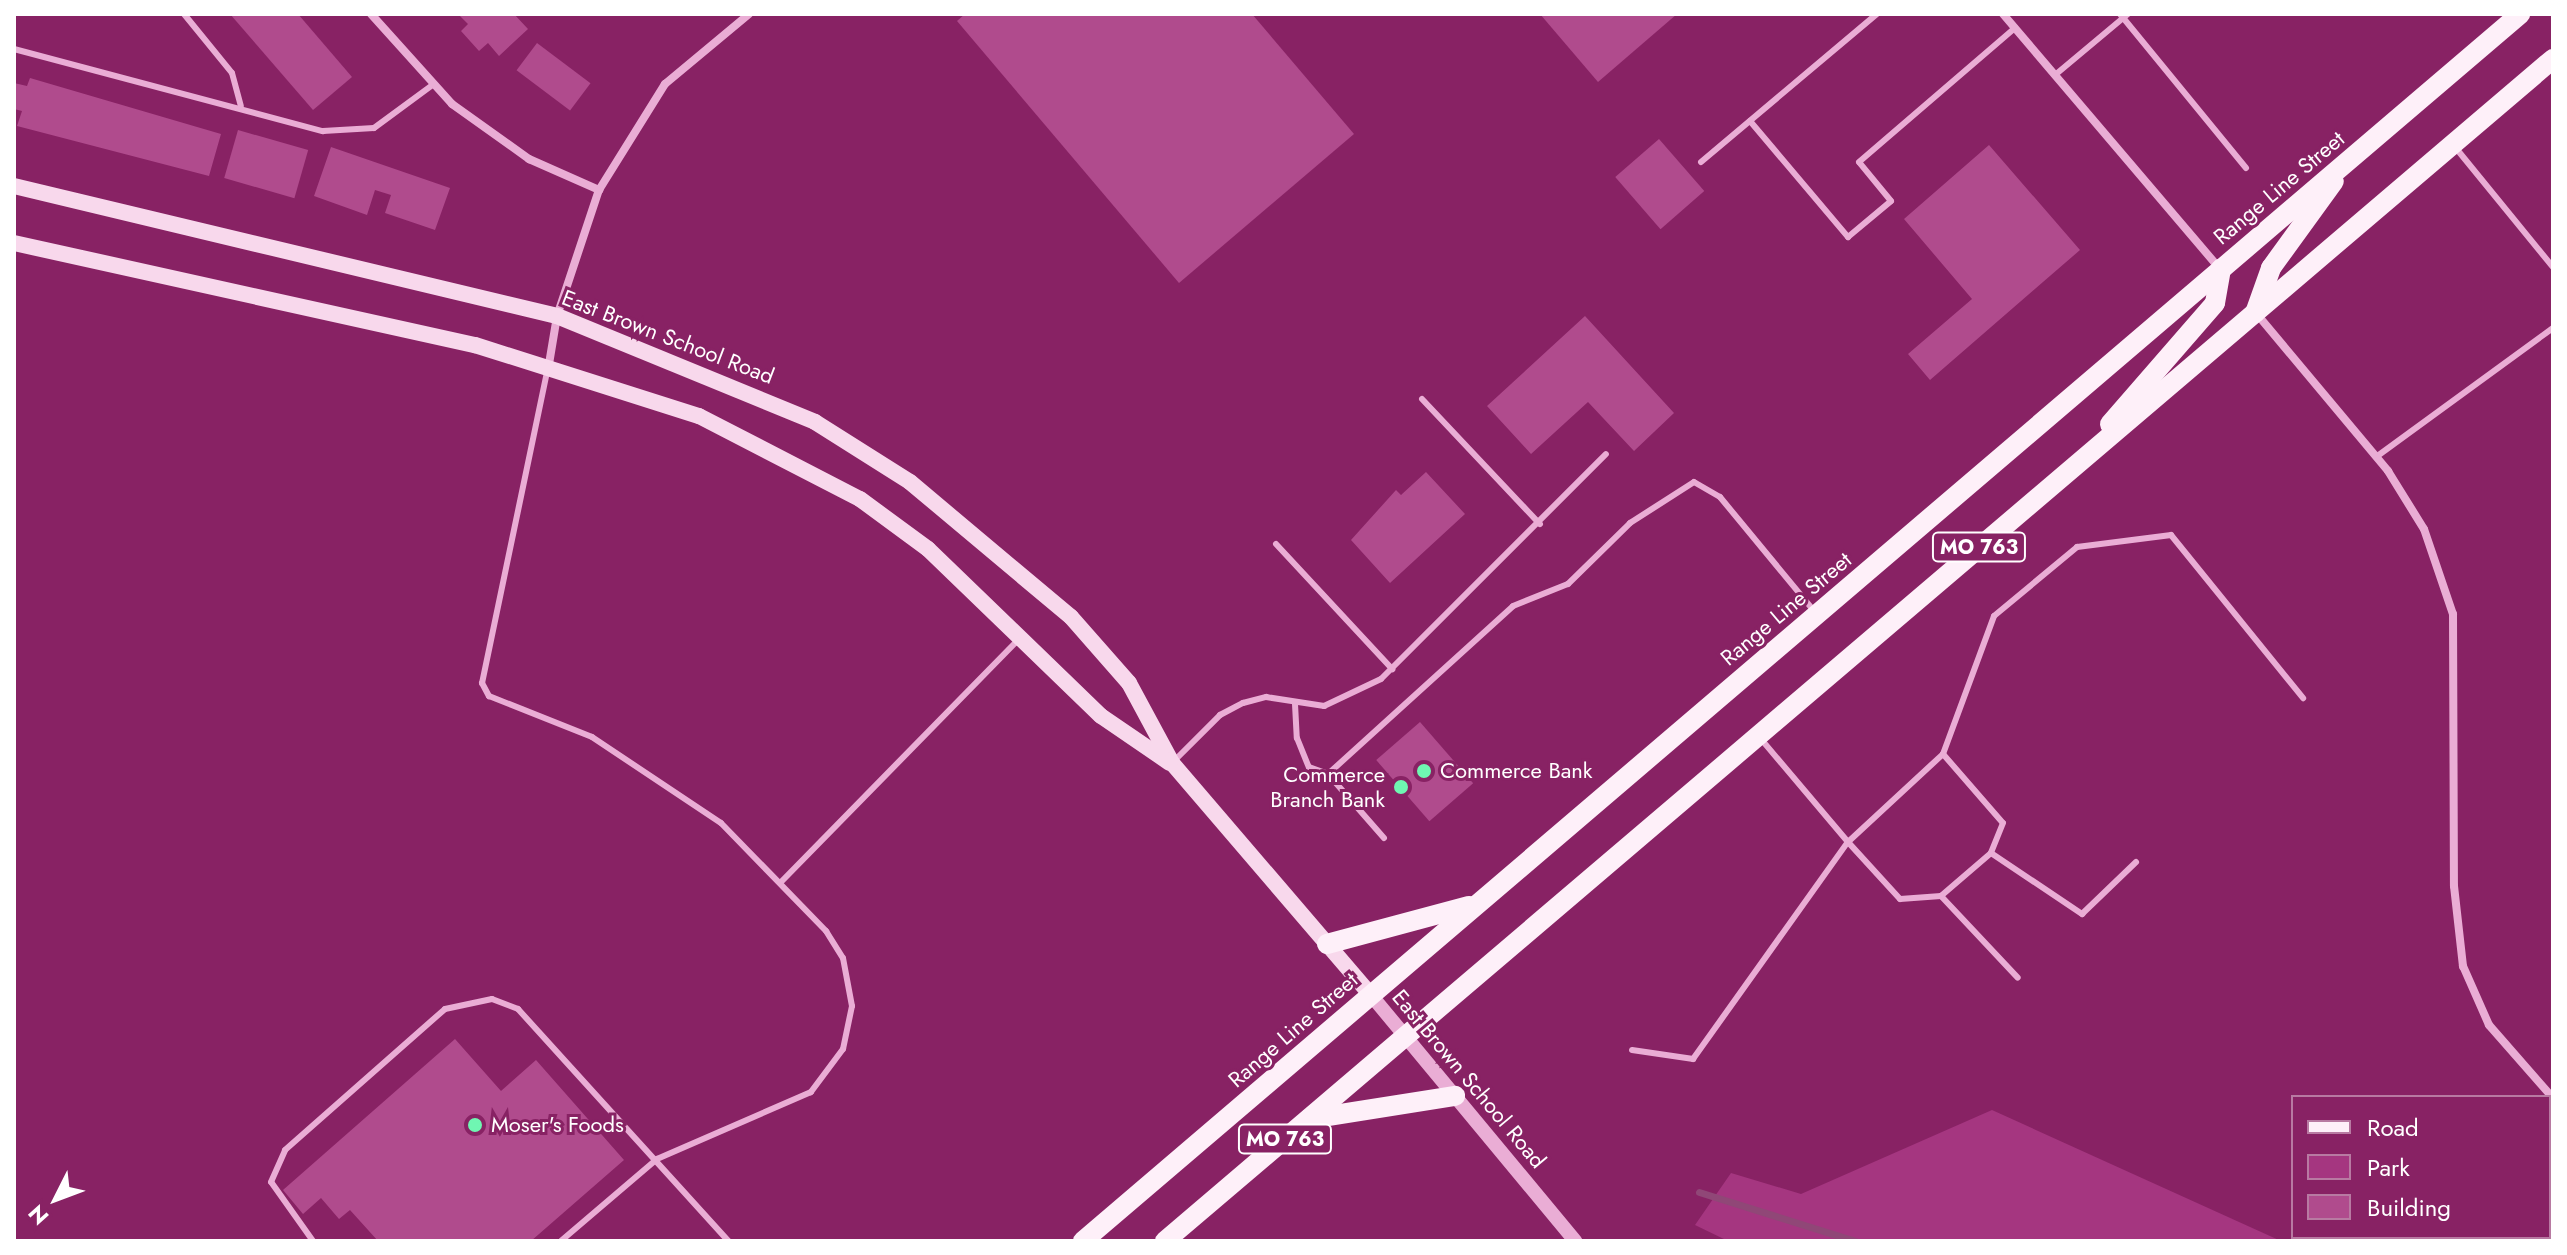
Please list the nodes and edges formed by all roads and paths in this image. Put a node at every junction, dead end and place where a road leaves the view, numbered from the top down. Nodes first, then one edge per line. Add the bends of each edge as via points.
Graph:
1 (184, 14) edge
2 (371, 14) edge
3 (749, 14) edge
4 (1877, 14) edge
5 (2003, 14) edge
6 (2520, 14) edge
7 (2124, 15) edge
8 (2015, 28) junction
9 (14, 49) edge
10 (2553, 59) edge
11 (2055, 75) junction
12 (434, 84) junction
13 (241, 106) junction
14 (1750, 121) junction
15 (2453, 144) junction
16 (2347, 161) junction
17 (1701, 162) dead end
18 (2246, 168) dead end
19 (14, 186) edge
20 (599, 190) junction
21 (14, 243) edge
22 (2553, 267) edge
23 (2221, 269) junction
24 (2255, 313) junction
25 (557, 316) junction
26 (2553, 328) edge
27 (549, 364) junction
28 (1422, 399) dead end
29 (1606, 454) dead end
30 (2376, 457) junction
31 (2074, 467) junction
32 (1540, 524) junction
33 (1276, 544) dead end
34 (1817, 614) junction
35 (1023, 635) junction
36 (1392, 669) junction
37 (2303, 698) dead end
38 (1295, 704) junction
39 (1758, 735) junction
40 (1943, 754) junction
41 (1172, 763) junction
42 (1328, 774) junction
43 (1384, 838) dead end
44 (1848, 842) junction
45 (1991, 853) junction
46 (2136, 862) dead end
47 (782, 881) junction
48 (1941, 896) junction
49 (1477, 904) junction
50 (1327, 944) junction
51 (2018, 978) dead end
52 (1371, 995) junction
53 (1405, 1037) junction
54 (1632, 1050) dead end
55 (2550, 1095) edge
56 (1455, 1096) junction
57 (1309, 1119) junction
58 (657, 1159) junction
59 (313, 1241) edge
60 (561, 1241) edge
61 (728, 1241) edge
62 (1083, 1241) edge
63 (1165, 1241) edge
64 (1575, 1241) edge

1 - 13 lane via 232,73
2 - 12 street
3 - 20 street via 665,84
4 - 14 lane
5 - 8 street
6 - 16 main road, Range Line Street / MO 763
7 - 11 lane
7 - 18 lane
8 - 11 street
8 - 14 lane via 1859,162 1891,201 1848,237
9 - 13 lane
10 - 15 main road, MO 763
11 - 23 street
12 - 13 lane via 396,115 355,132 323,131
12 - 20 street via 529,159
14 - 17 lane
15 - 22 lane
15 - 24 main road, MO 763
16 - 23 main road, Range Line Street / MO 763
16 - 24 main road via 2271,268
19 - 25 main road, East Brown School Road
20 - 25 street
21 - 27 main road, East Brown School Road
23 - 31 main road via 2215,303
23 - 34 main road, Range Line Street / MO 763
24 - 30 street
24 - 31 main road, MO 763
25 - 27 street
25 - 41 main road, East Brown School Road via 765,397 910,482 1071,617 1129,683
26 - 30 lane
27 - 35 main road, East Brown School Road via 699,416 798,461 928,549
27 - 47 lane via 482,683 489,696 592,737 669,785
28 - 32 lane
29 - 32 lane
30 - 55 street via 2424,529 2453,614 2454,886 2463,966 2489,1025
31 - 39 main road, MO 763
32 - 36 lane
33 - 36 lane
34 - 42 lane via 1720,497 1694,482 1630,523 1568,584 1513,606
34 - 49 main road, Range Line Street / MO 763
35 - 41 main road, East Brown School Road via 1101,716
35 - 47 lane
36 - 38 lane via 1351,699
37 - 40 lane via 2171,535 2077,547 1994,616
38 - 41 lane via 1266,697 1243,703 1220,715
38 - 42 lane via 1297,738 1309,767
39 - 44 lane
39 - 53 main road, MO 763
40 - 44 lane
40 - 45 lane via 2003,823
41 - 50 main road, East Brown School Road
42 - 43 lane
44 - 48 lane via 1900,899
44 - 54 lane via 1693,1059
45 - 46 lane via 2082,914
45 - 48 lane
47 - 58 lane via 843,958 852,1006 843,1049 833,1070 780,1111
48 - 51 lane
49 - 50 main road
49 - 52 main road, Range Line Street / MO 763
50 - 52 main road, East Brown School Road
52 - 53 street, East Brown School Road
52 - 62 main road, Range Line Street / MO 763
53 - 56 street, East Brown School Road
53 - 57 main road, MO 763
56 - 57 main road
56 - 64 street, East Brown School Road
57 - 63 main road, MO 763
58 - 59 lane via 518,1009 492,999 445,1009 271,1168 277,1199
58 - 60 lane
58 - 61 lane

